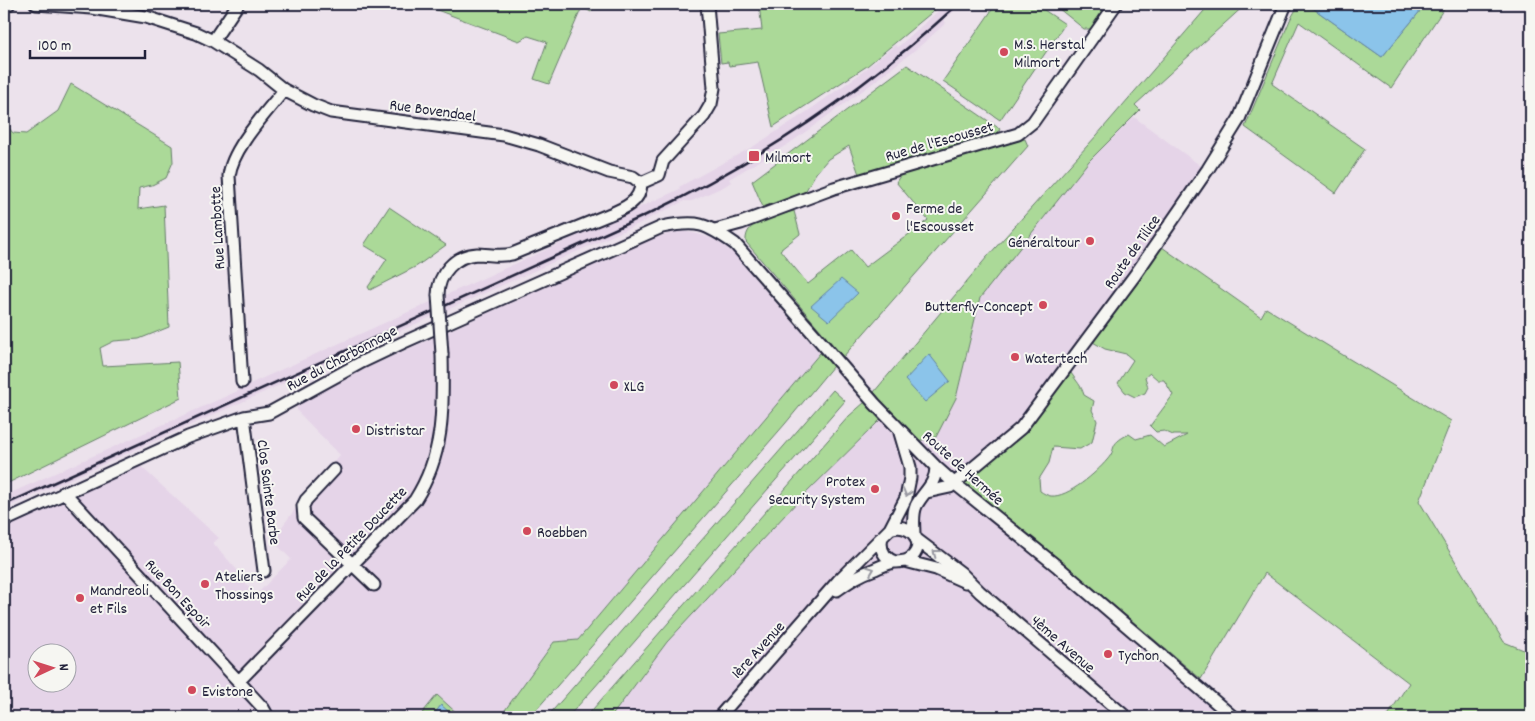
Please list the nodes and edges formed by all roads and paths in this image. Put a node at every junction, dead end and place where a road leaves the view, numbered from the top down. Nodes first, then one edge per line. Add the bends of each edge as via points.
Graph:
1 (8, 4) edge
2 (36, 4) edge
3 (238, 4) edge
4 (707, 4) edge
5 (1116, 4) edge
6 (1286, 4) edge
7 (4, 5) edge
8 (213, 41) junction
9 (284, 90) junction
10 (641, 183) junction
11 (694, 223) joint
12 (715, 230) junction
13 (242, 382) dead end
14 (244, 417) junction
15 (899, 428) junction
16 (925, 457) junction
17 (910, 467) junction
18 (936, 467) junction
19 (334, 470) dead end
20 (954, 483) junction
21 (64, 492) junction
22 (926, 492) junction
23 (4, 521) edge
24 (886, 533) junction
25 (915, 537) junction
26 (900, 562) junction
27 (353, 565) junction
28 (264, 571) dead end
29 (374, 585) dead end
30 (980, 592) junction
31 (820, 603) junction
32 (238, 682) junction
33 (268, 717) edge
34 (718, 717) edge
35 (1126, 717) edge
36 (1233, 717) edge

1 - 7 street
2 - 8 street, Rue Bovendael via 92,8 146,18
3 - 8 street
4 - 10 street via 714,88 711,104 663,161 659,175
5 - 12 street, Rue de l'Escousset via 1033,122 1018,134 834,188
6 - 20 street, Route de Tilice via 1240,119 1135,275 1021,428
8 - 9 street, Rue Bovendael
9 - 10 street, Rue Bovendael via 330,112 516,138 609,172 633,177
9 - 13 street, Rue Lambotte via 244,142 230,168
10 - 27 street, Rue de la Petite Doucette, bridge via 635,200 623,209 512,254 477,254 458,259 442,276 438,295 442,354 438,449 427,482 410,506
11 - 12 street, Route de Hermée
11 - 14 street, Rue du Charbonnage via 662,227 402,343 269,413
12 - 15 street, Route de Hermée via 735,244
14 - 21 street, Rue du Charbonnage via 188,436
14 - 28 street, Clos Sainte Barbe
15 - 16 street, Route de Hermée
15 - 17 street, 1ère Avenue
16 - 17 street
16 - 18 street, Route de Hermée
17 -> 24 street, 1ère Avenue via 906,498
18 - 20 street, Route de Hermée
18 - 22 street via 934,482
19 - 27 street via 306,500 304,518
20 - 22 street via 950,487
20 - 36 street, Route de Hermée
21 - 23 street, Rue du Charbonnage
21 - 32 street, Rue Bon Espoir
22 - 25 street via 914,513
24 - 25 street via 895,527 906,528
24 - 26 street via 881,548 883,553 890,560
24 - 31 street, 1ère Avenue
25 - 26 street via 916,550
30 -> 25 street, 4ème Avenue
26 - 30 street, 4ème Avenue via 936,569
31 -> 26 street, 1ère Avenue via 856,576
27 - 29 street
27 - 32 street, Rue de la Petite Doucette
30 - 35 street, 4ème Avenue
31 - 34 street, 1ère Avenue
32 - 33 street, Rue Bon Espoir

